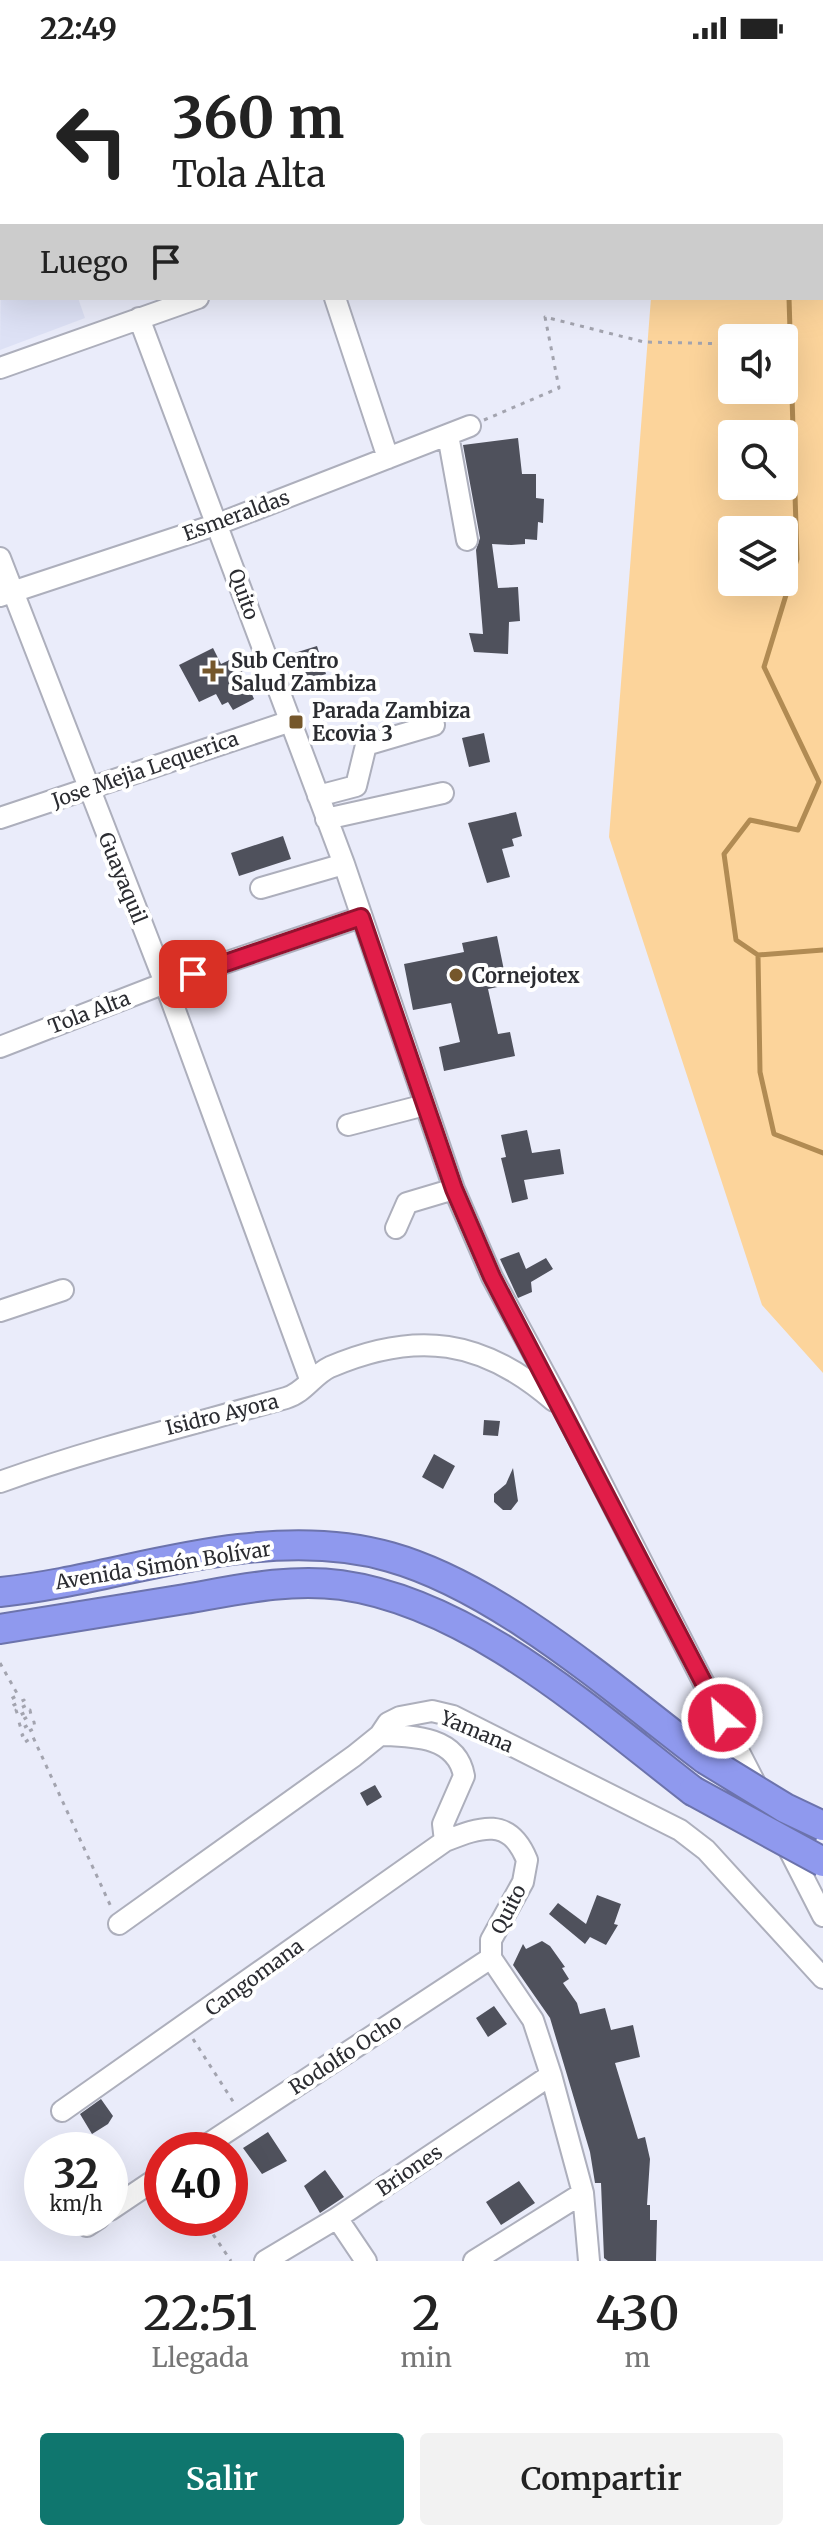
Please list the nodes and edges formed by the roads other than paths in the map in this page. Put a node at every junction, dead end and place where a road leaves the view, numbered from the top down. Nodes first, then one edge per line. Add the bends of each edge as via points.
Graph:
1 (192, 300) edge
2 (336, 300) edge
3 (139, 318) junction
4 (0, 368) edge
5 (470, 426) road end
6 (448, 435) junction
7 (388, 458) junction
8 (218, 524) junction
9 (467, 540) dead end
10 (0, 558) edge
11 (6, 594) edge
12 (291, 721) junction
13 (434, 725) dead end
14 (87, 787) junction
15 (443, 793) dead end
16 (318, 796) junction
17 (0, 818) edge
18 (326, 819) junction
19 (344, 864) junction
20 (261, 888) dead end
21 (361, 917) junction
22 (165, 983) junction
23 (0, 1047) edge
24 (425, 1105) junction
25 (348, 1125) dead end
26 (454, 1189) junction
27 (396, 1228) dead end
28 (63, 1290) dead end
29 (0, 1311) edge
30 (310, 1379) junction
31 (563, 1408) junction
32 (0, 1482) edge
33 (0, 1592) edge
34 (0, 1629) edge
35 (380, 1735) junction
36 (823, 1826) edge
37 (445, 1841) junction
38 (823, 1862) edge
39 (823, 1916) edge
40 (119, 1924) road end
41 (491, 1958) junction
42 (823, 1978) edge
43 (551, 2075) junction
44 (62, 2111) dead end
45 (227, 2132) edge
46 (583, 2193) junction
47 (337, 2218) junction
48 (265, 2261) edge
49 (366, 2261) edge
50 (474, 2261) edge
51 (589, 2261) edge

1 - 3 street
2 - 7 street
3 - 4 street
3 - 8 street, Quito
5 - 6 street, Esmeraldas
6 - 7 street, Esmeraldas
6 - 9 street
7 - 8 street, Esmeraldas
8 - 11 street, Esmeraldas
8 - 12 street, Quito
10 - 11 street, Guayaquil
11 - 14 street, Guayaquil
12 - 14 street, Jose Mejia Lequerica
12 - 16 street, Quito
13 - 16 street via 366,745 356,786
14 - 17 street, Jose Mejia Lequerica
14 - 22 street, Guayaquil
15 - 18 street
16 - 18 street, Quito
18 - 19 street, Quito
19 - 20 street
19 - 21 street, Quito
21 - 22 street, Tola Alta
21 - 24 street, Quito
22 - 23 street, Tola Alta
22 - 30 street, Guayaquil
24 - 25 street
24 - 26 street, Quito
26 - 27 street via 407,1203
26 - 31 street, Quito via 492,1277
28 - 29 street
30 - 31 street, Isidro Ayora via 369,1351 472,1349 531,1380
30 - 32 street, Isidro Ayora via 291,1396 169,1427
31 - 39 street, Quito
33 - 36 highway, Avenida Simón Bolívar, bridge via 238,1549 312,1544 389,1557 448,1579 537,1633 705,1759
34 - 38 highway, Avenida Simón Bolívar, bridge via 275,1583 340,1585 387,1595 482,1638 573,1698 693,1791
35 - 37 street via 418,1736 443,1745 458,1758 464,1776 443,1824
35 - 40 street, Yamana
35 - 42 street, Yamana via 388,1723 413,1712 453,1716 680,1830 706,1850
37 - 41 street, Quito via 491,1827 511,1834 524,1852 523,1882 498,1923
37 - 44 street, Cangomana
41 - 43 street, Quito via 533,2020
41 - 45 street, Rodolfo Ocho
43 - 46 street, Quito
43 - 47 street, Briones
46 - 50 street
46 - 51 street, Quito
47 - 48 street, Briones
47 - 49 street

